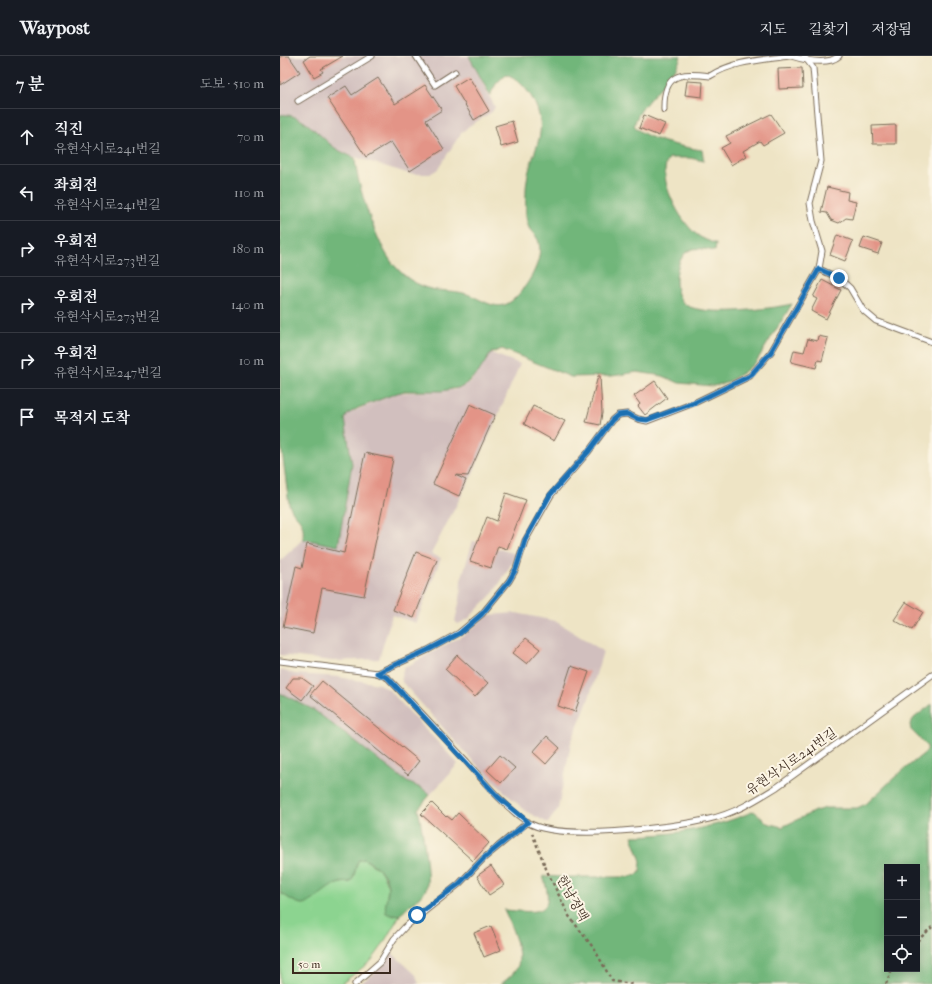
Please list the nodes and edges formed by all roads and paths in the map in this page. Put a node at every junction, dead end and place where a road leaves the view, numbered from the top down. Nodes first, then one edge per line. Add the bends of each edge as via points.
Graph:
1 (372, 56) edge
2 (416, 56) edge
3 (790, 56) edge
4 (804, 56) edge
5 (839, 56) edge
6 (808, 61) junction
7 (455, 72) dead end
8 (298, 101) dead end
9 (664, 110) dead end
10 (819, 269) junction
11 (932, 342) edge
12 (280, 661) edge
13 (377, 673) junction
14 (932, 675) edge
15 (528, 822) junction
16 (932, 927) edge
17 (920, 937) edge
18 (891, 972) edge
19 (612, 981) junction
20 (355, 984) edge
21 (614, 984) edge
22 (632, 984) edge
23 (886, 984) edge

1 - 8 lane
2 - 7 lane via 435,85
3 - 6 lane
3 - 9 lane via 734,64 710,76 680,75 669,83 664,95
4 - 6 lane
5 - 6 lane via 824,61
6 - 10 lane via 813,68 819,135 820,161 810,202 812,221 822,251
10 - 11 lane via 839,278 850,288 863,310 876,321
10 - 13 lane via 771,352 750,376 694,403 647,420 627,414 618,415 550,495 525,540 516,569 482,614 460,633
12 - 13 lane, 유현삭시로241번길
13 - 15 lane, 유현삭시로241번길 via 388,678 498,797
14 - 15 lane, 유현삭시로241번길 via 777,787 735,810 710,819 660,827 609,831 562,832
15 - 19 path, 한남정맥 via 547,871 569,916 595,950
15 - 20 lane via 484,858 459,884 417,915 394,940 380,962
16 - 17 path
18 - 23 path
19 - 21 path, 한남정맥
19 - 22 path

